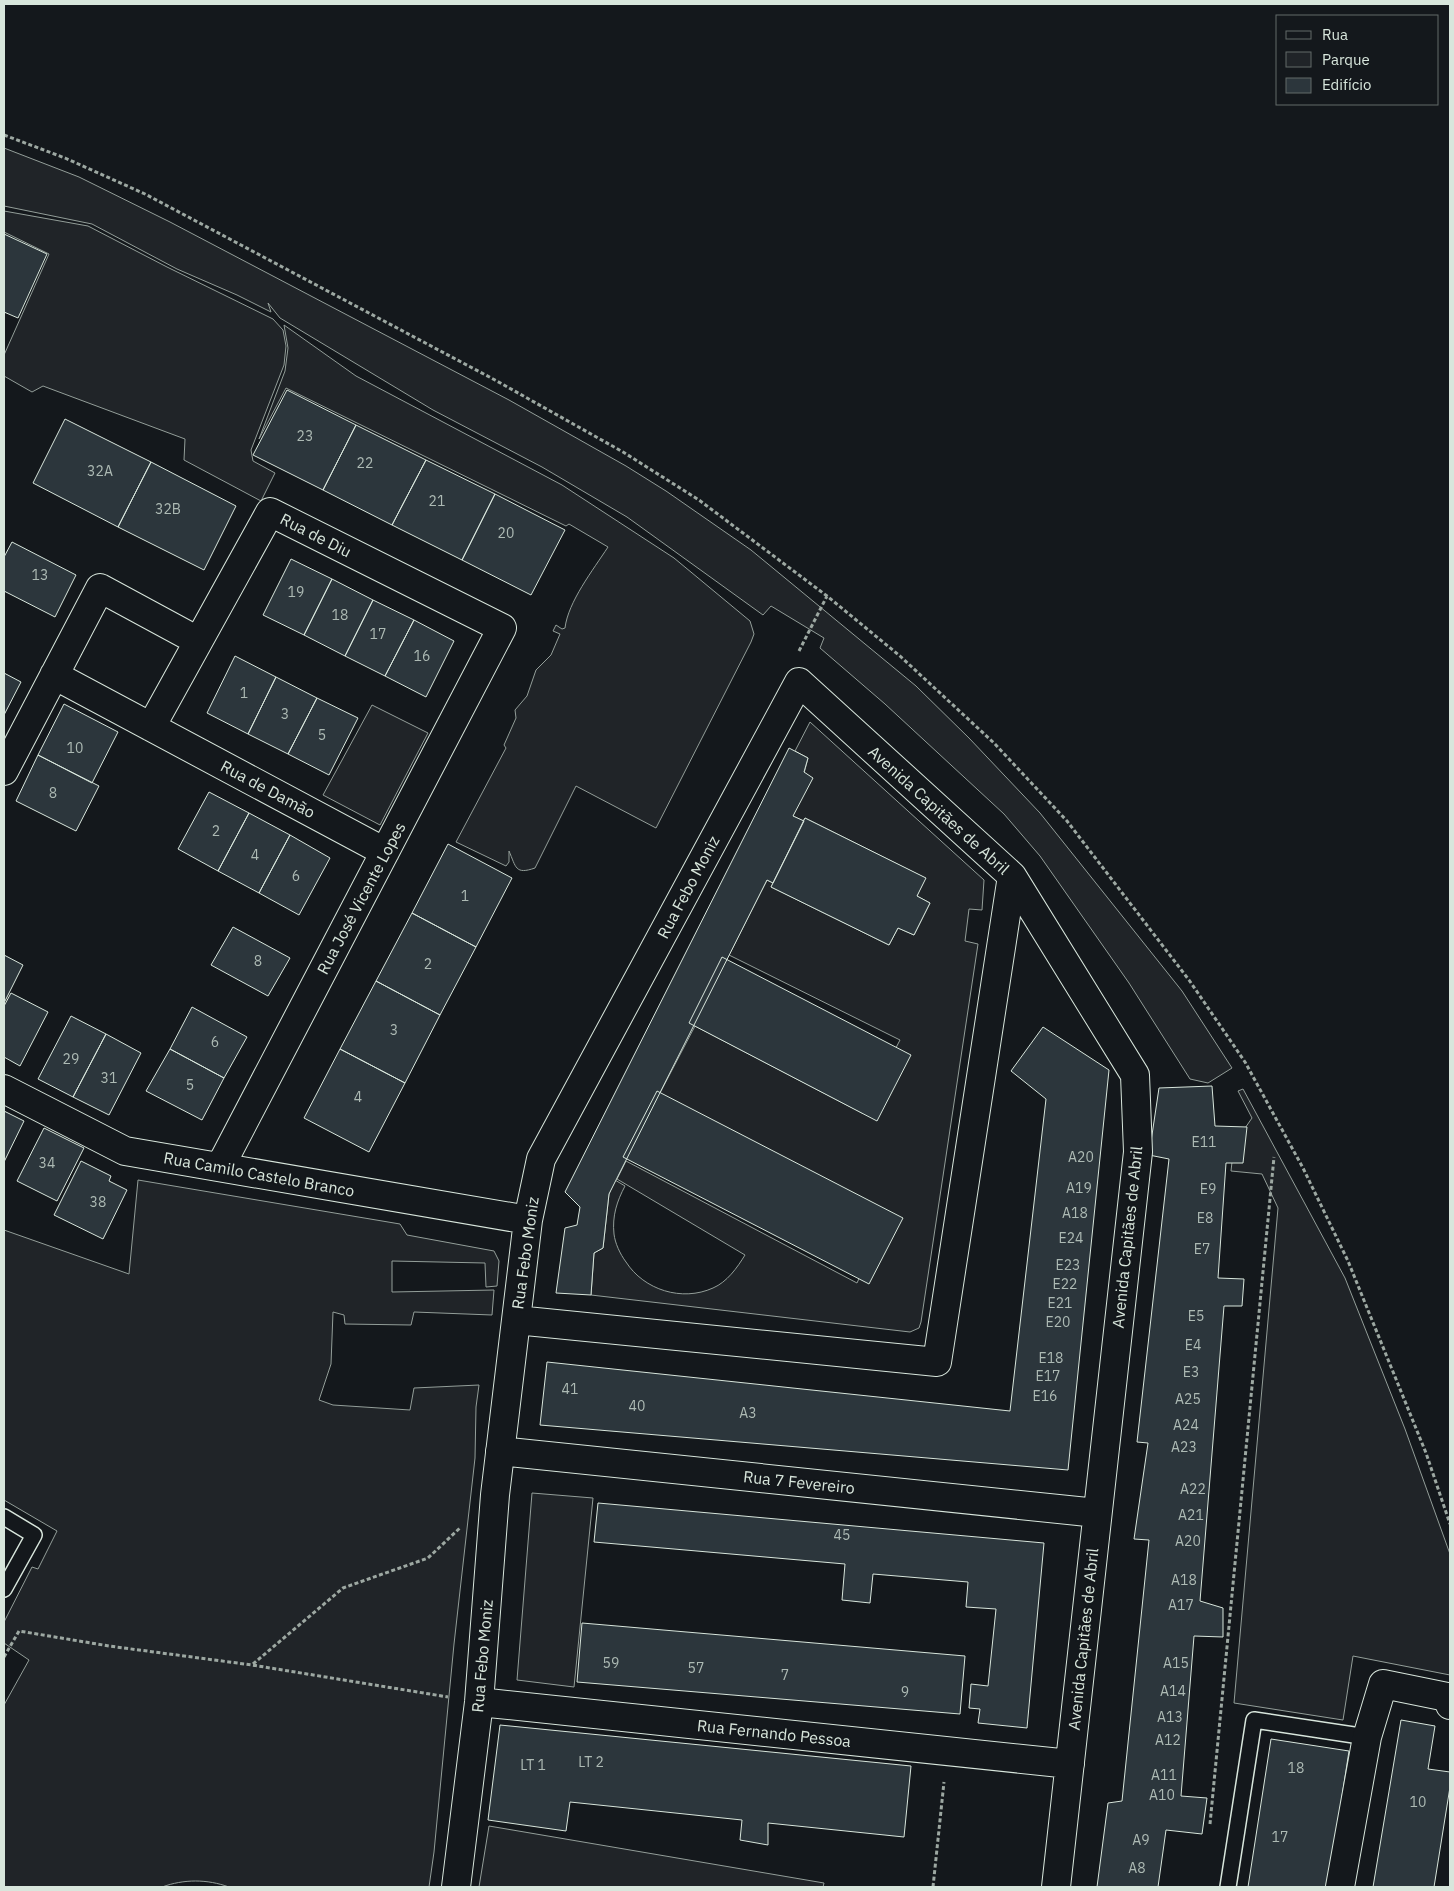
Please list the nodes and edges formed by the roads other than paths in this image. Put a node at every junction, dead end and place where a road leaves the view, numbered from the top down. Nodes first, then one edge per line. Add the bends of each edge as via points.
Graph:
1 (502, 628) joint
2 (198, 641) junction
3 (54, 675) junction
4 (799, 682) joint
5 (151, 727) junction
6 (4, 771) edge
7 (385, 852) junction
8 (1012, 876) junction
9 (4, 1089) edge
10 (220, 1168) junction
11 (528, 1220) junction
12 (516, 1320) junction
13 (500, 1452) junction
14 (1097, 1513) junction
15 (4, 1517) edge
16 (4, 1589) edge
17 (479, 1702) junction
18 (1450, 1705) edge
19 (1366, 1736) junction
20 (1070, 1764) junction
21 (456, 1887) edge
22 (1056, 1887) edge
23 (1228, 1887) edge
24 (1340, 1887) edge

1 - 2 street, Rua de Diu via 270,512
1 - 7 street, Rua José Vicente Lopes
2 - 3 street via 100,588
2 - 5 street, Rua de Diu
3 - 5 street, Rua de Damão
3 - 6 street
4 - 8 street, Avenida Capitães de Abril
4 - 11 street, Rua Febo Moniz via 541,1159
5 - 7 street, Rua de Damão
7 - 10 street, Rua José Vicente Lopes
8 - 12 street via 937,1362
8 - 14 street, Avenida Capitães de Abril via 1135,1075 1138,1152
9 - 10 street, Rua Camilo Castelo Branco via 125,1151
10 - 11 street, Rua Camilo Castelo Branco
11 - 12 street, Rua Febo Moniz
12 - 13 street, Rua Febo Moniz
13 - 14 street, Rua 7 Fevereiro
13 - 17 street, Rua Febo Moniz
14 - 20 street, Avenida Capitães de Abril
15 - 16 lane via 34,1535
17 - 20 street, Rua Fernando Pessoa
17 - 21 street, Rua Febo Moniz
18 - 19 street via 1447,1697 1383,1684
19 - 23 lane via 1254,1720
19 - 24 street
20 - 22 street, Avenida Capitães de Abril

